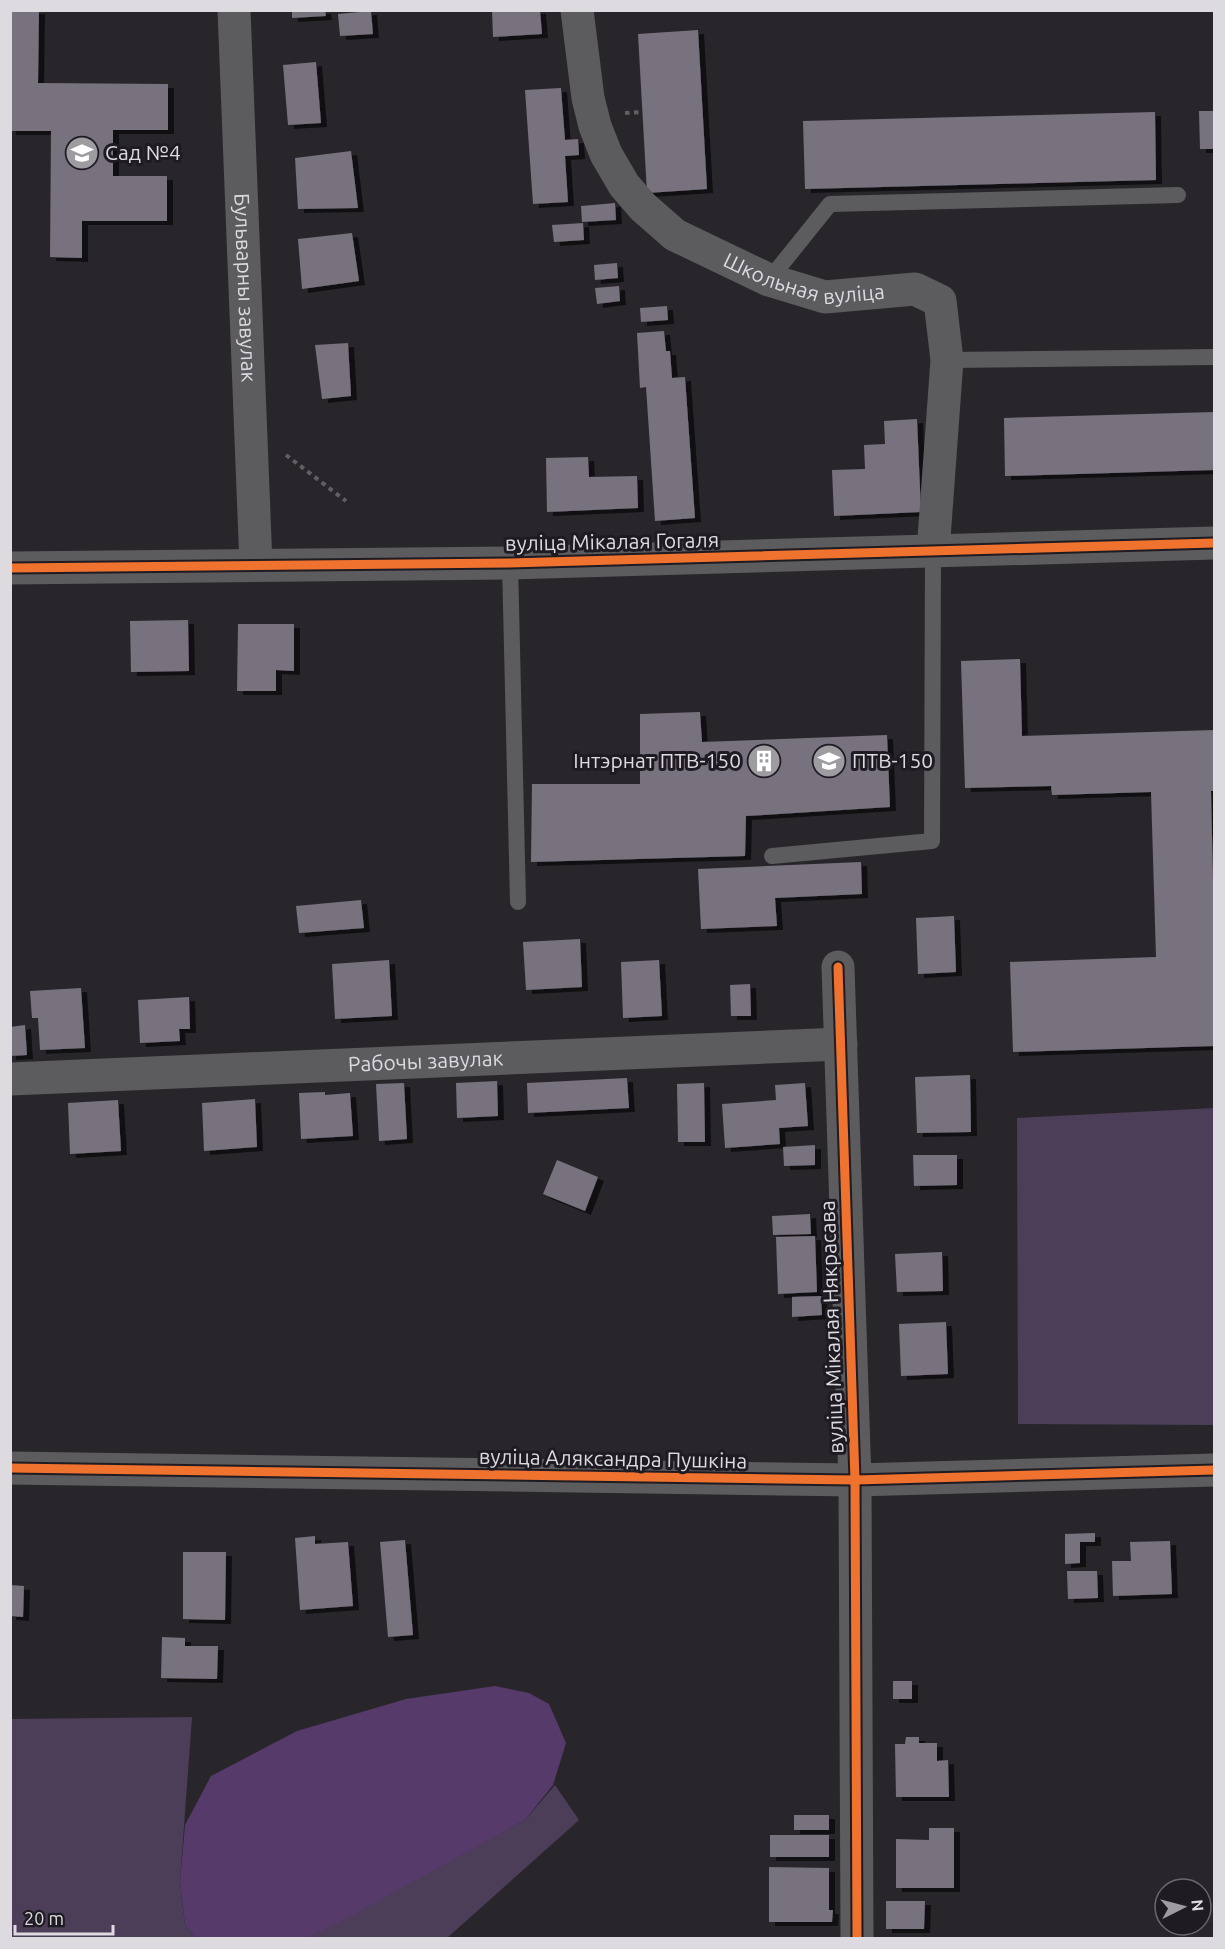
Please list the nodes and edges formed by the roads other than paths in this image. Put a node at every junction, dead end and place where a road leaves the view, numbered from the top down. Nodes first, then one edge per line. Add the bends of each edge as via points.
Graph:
1 (234, 10) edge
2 (578, 10) edge
3 (1178, 195) dead end
4 (769, 280) junction
5 (1215, 357) edge
6 (947, 360) junction
7 (1215, 543) edge
8 (933, 552) junction
9 (510, 563) junction
10 (256, 565) junction
11 (10, 568) edge
12 (772, 856) dead end
13 (519, 902) dead end
14 (838, 967) dead end
15 (841, 1044) junction
16 (10, 1079) edge
17 (10, 1468) edge
18 (1215, 1470) edge
19 (855, 1480) junction
20 (858, 1938) edge

1 - 10 street, Бульварны завулак
2 - 4 street, Школьная вуліца via 595,126 624,185 642,207 675,235
3 - 4 lane via 830,204
4 - 6 street, Школьная вуліца via 825,297 915,289 940,301
5 - 6 lane
6 - 8 street, Школьная вуліца
7 - 8 street, вуліца Мікалая Гогаля
8 - 9 street, вуліца Мікалая Гогаля
8 - 12 lane via 932,841
9 - 10 street, вуліца Мікалая Гогаля
9 - 13 lane
10 - 11 street, вуліца Мікалая Гогаля
14 - 15 street, вуліца Мікалая Някрасава
15 - 16 street, Рабочы завулак
15 - 19 street, вуліца Мікалая Някрасава
17 - 19 street, вуліца Аляксандра Пушкіна
18 - 19 street, вуліца Аляксандра Пушкіна
19 - 20 street, вуліца Мікалая Някрасава

